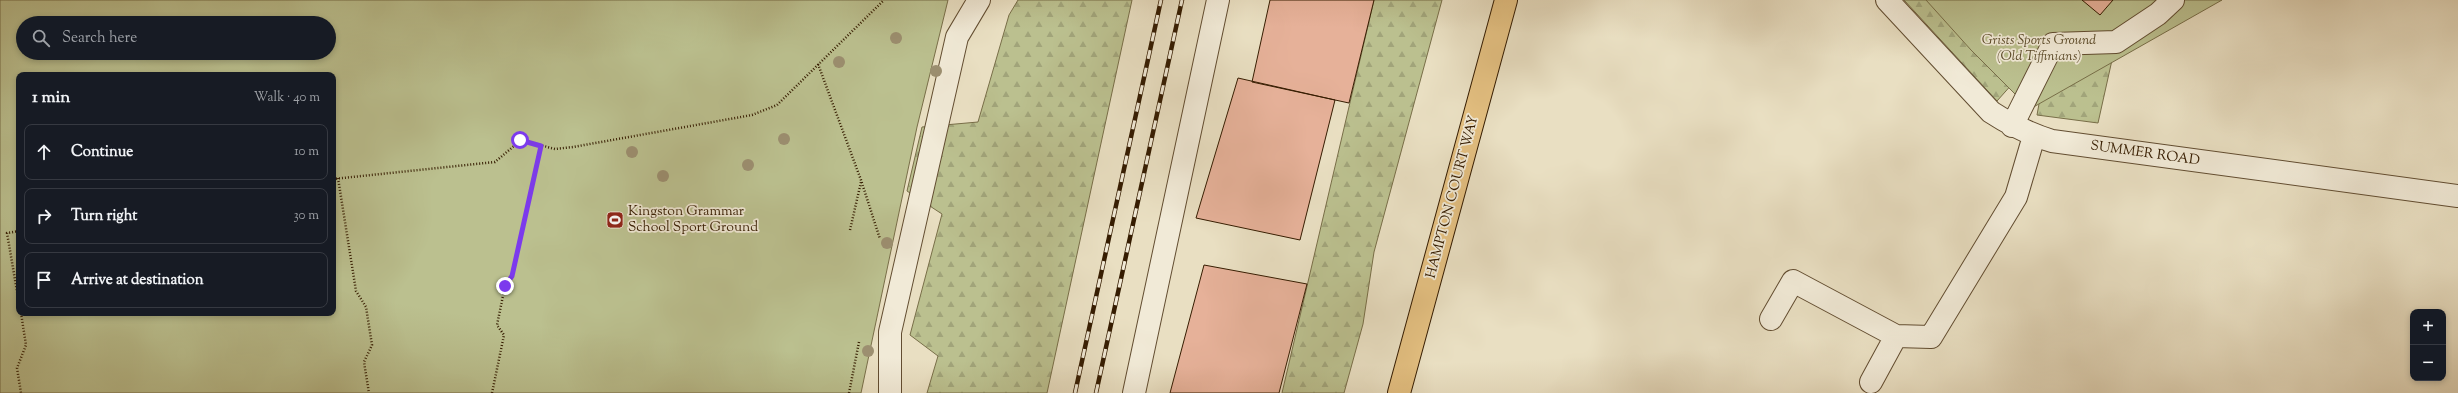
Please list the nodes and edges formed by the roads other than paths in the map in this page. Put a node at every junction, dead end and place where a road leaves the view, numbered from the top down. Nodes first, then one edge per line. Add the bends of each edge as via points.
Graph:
1 (979, 0) edge
2 (1218, 0) edge
3 (1506, 0) edge
4 (1887, 0) edge
5 (2173, 0) edge
6 (2012, 126) junction
7 (2034, 136) junction
8 (2458, 196) edge
9 (1771, 319) dead end
10 (1896, 336) junction
11 (1871, 382) dead end
12 (890, 393) edge
13 (1134, 393) edge
14 (1399, 393) edge

1 - 12 street via 957,37 890,332
2 - 13 street
3 - 14 highway, HAMPTON COURT WAY
4 - 6 street, SUMMER ROAD via 1991,112
5 - 6 street via 2158,14 2116,42 2053,44
6 - 7 street, SUMMER ROAD
7 - 8 street, SUMMER ROAD via 2052,141
7 - 10 street via 2016,197 1931,337
9 - 10 street via 1793,281
10 - 11 street

